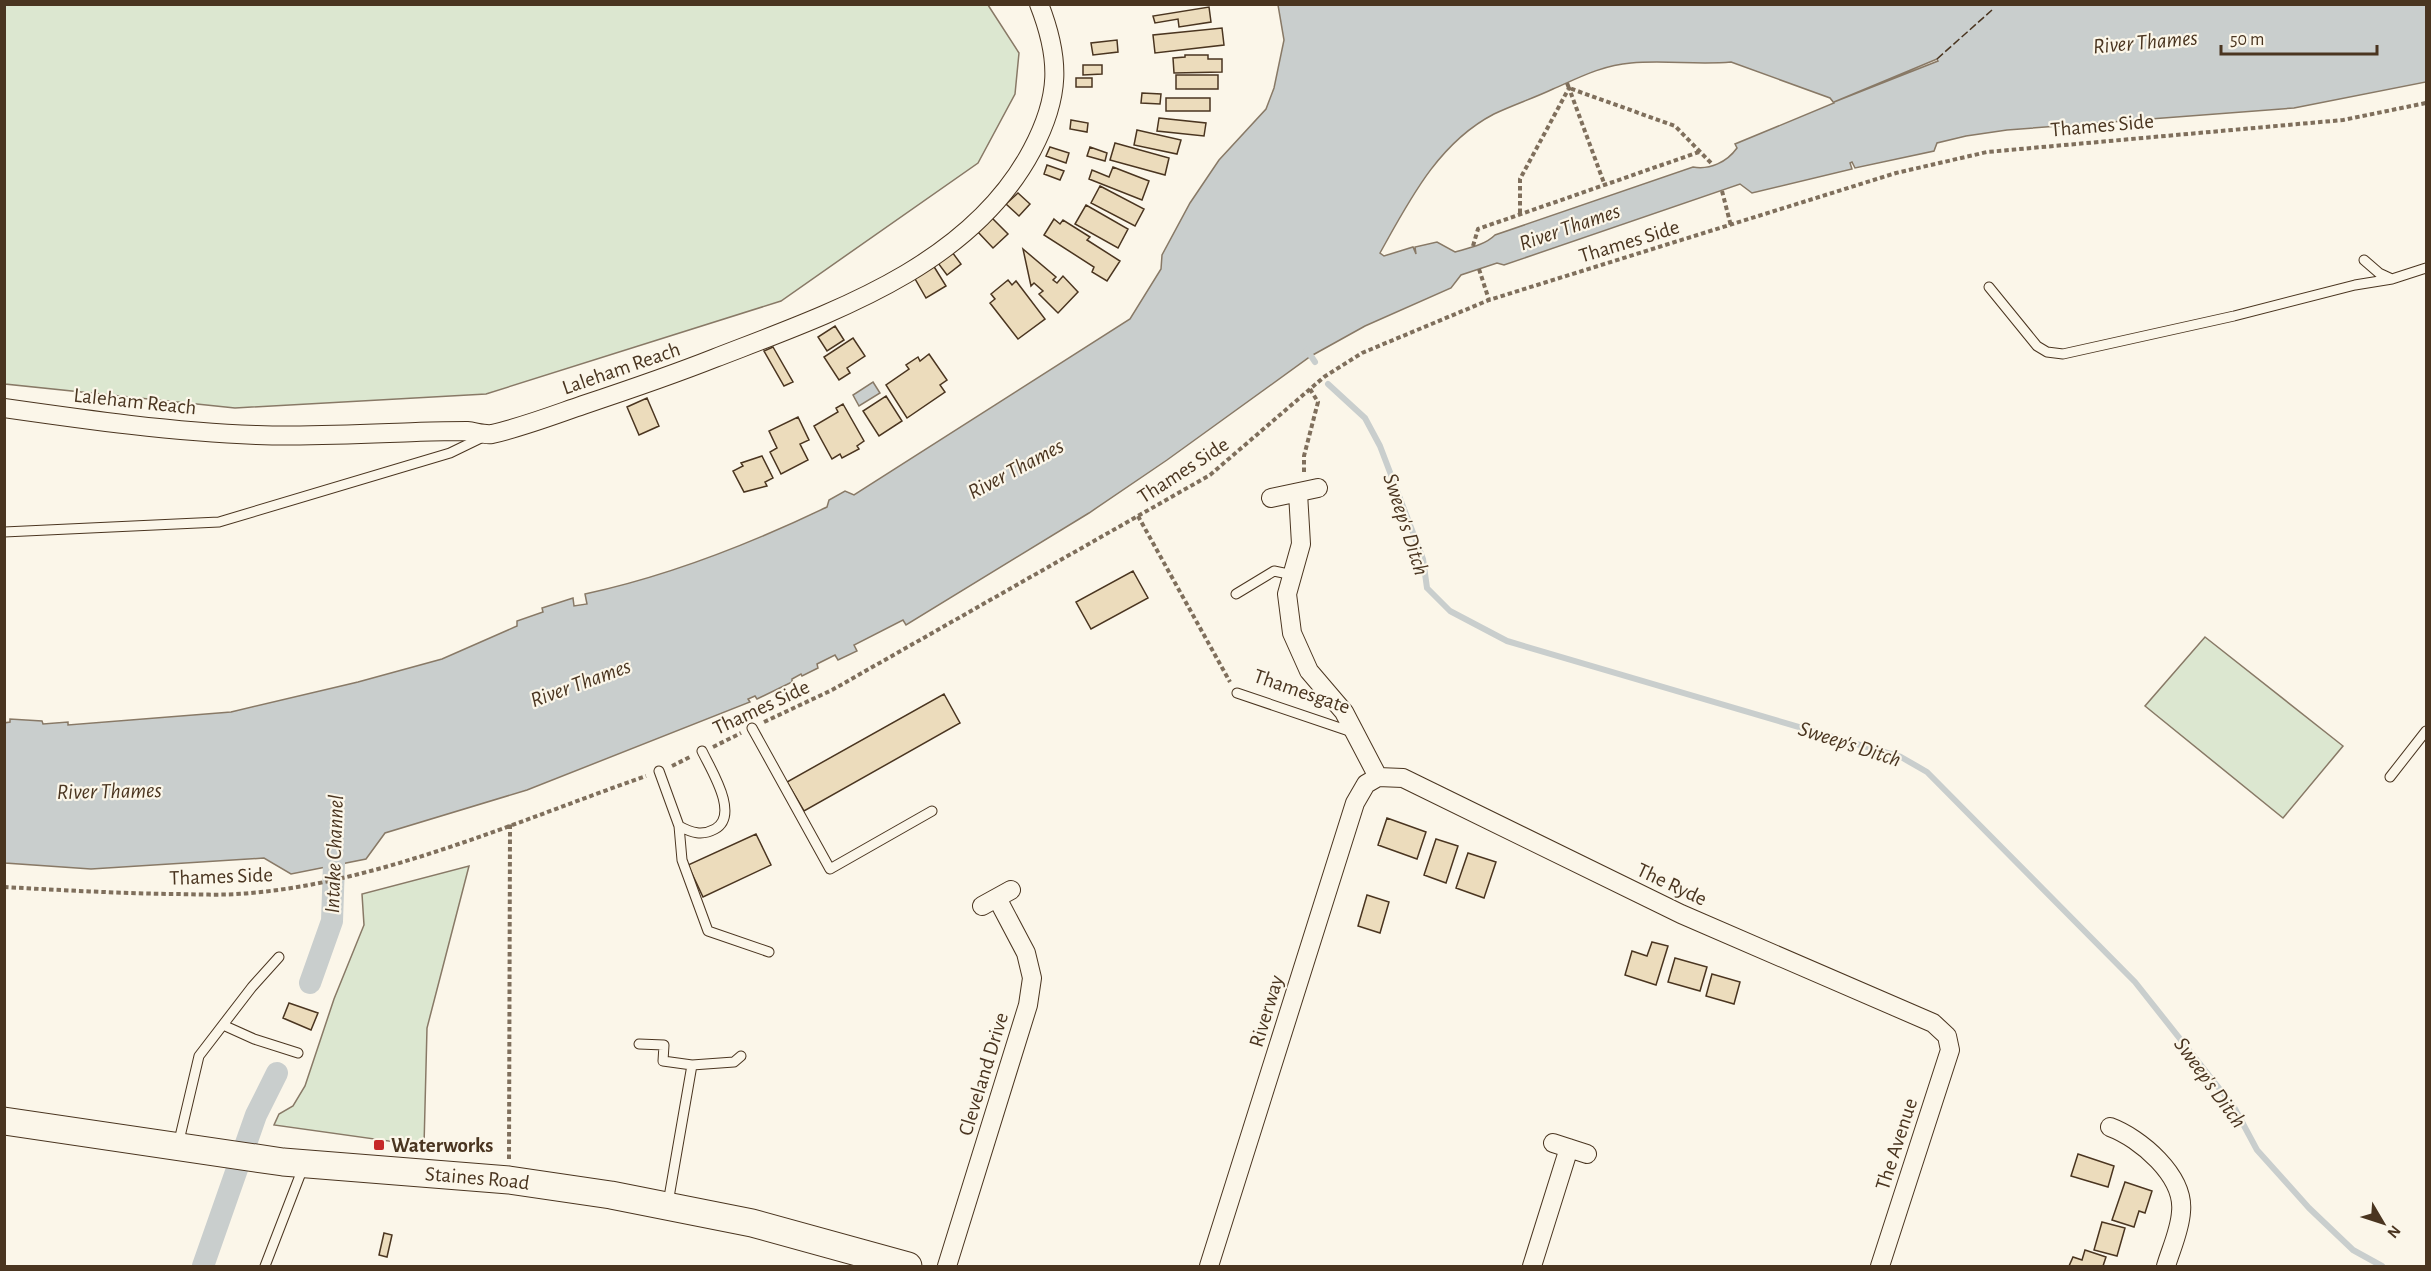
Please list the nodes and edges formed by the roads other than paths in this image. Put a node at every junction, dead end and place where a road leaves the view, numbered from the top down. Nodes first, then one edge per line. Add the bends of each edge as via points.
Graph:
1 (1039, 4) edge
2 (2364, 260) dead end
3 (2427, 268) edge
4 (2392, 279) junction
5 (1989, 287) dead end
6 (4, 408) edge
7 (488, 435) junction
8 (1318, 488) dead end
9 (1298, 493) junction
10 (1272, 498) dead end
11 (4, 532) edge
12 (1293, 575) junction
13 (1236, 594) dead end
14 (1237, 693) road end
15 (752, 728) road end
16 (2427, 731) edge
17 (1357, 734) junction
18 (702, 752) road end
19 (659, 771) road end
20 (1378, 777) junction
21 (2390, 777) dead end
22 (932, 811) dead end
23 (679, 826) junction
24 (997, 898) dead end
25 (769, 952) dead end
26 (279, 957) dead end
27 (223, 1025) junction
28 (1947, 1036) joint
29 (639, 1044) dead end
30 (298, 1053) dead end
31 (741, 1056) dead end
32 (692, 1065) junction
33 (4, 1121) edge
34 (2110, 1127) dead end
35 (1570, 1148) dead end
36 (188, 1149) junction
37 (294, 1163) junction
38 (668, 1206) junction
39 (265, 1266) edge
40 (908, 1266) edge
41 (947, 1266) edge
42 (1209, 1266) edge
43 (1532, 1266) edge
44 (1880, 1266) edge
45 (2166, 1266) edge

1 - 7 street, Laleham Reach via 1055,59 1049,113 1010,188 961,236 882,287 810,321 674,374
2 - 4 lane
3 - 4 lane
4 - 5 lane via 2063,354 2037,346
6 - 7 street, Laleham Reach via 255,435 473,431
7 - 11 lane via 450,453 219,522
8 - 9 street
9 - 10 street
9 - 12 street, Thamesgate via 1301,544
12 - 13 lane via 1274,571
12 - 17 street, Thamesgate via 1287,594 1292,633 1309,671
14 - 17 lane, Thamesgate
15 - 22 lane via 830,869
16 - 21 lane
17 - 20 street, Thamesgate
18 - 23 lane via 723,798 725,817 720,826 706,834
19 - 23 lane
20 - 28 street, The Ryde via 1402,778 1681,914 1933,1023
20 - 42 street, Riverway via 1366,784 1355,803
23 - 25 lane via 682,860 708,931
24 - 41 street, Cleveland Drive via 1026,953 1032,978 1028,1005
26 - 27 lane
27 - 30 lane
27 - 36 lane via 199,1056
28 - 44 street, The Avenue via 1950,1050
29 - 32 lane via 664,1045 663,1061
31 - 32 lane via 734,1062
32 - 38 lane
33 - 36 main road, Staines Road
34 - 45 street via 2127,1133 2152,1154 2177,1185 2182,1211
35 - 43 street
36 - 37 main road, Staines Road
37 - 38 main road, Staines Road via 509,1180
37 - 39 lane
38 - 40 main road, Staines Road via 752,1223

